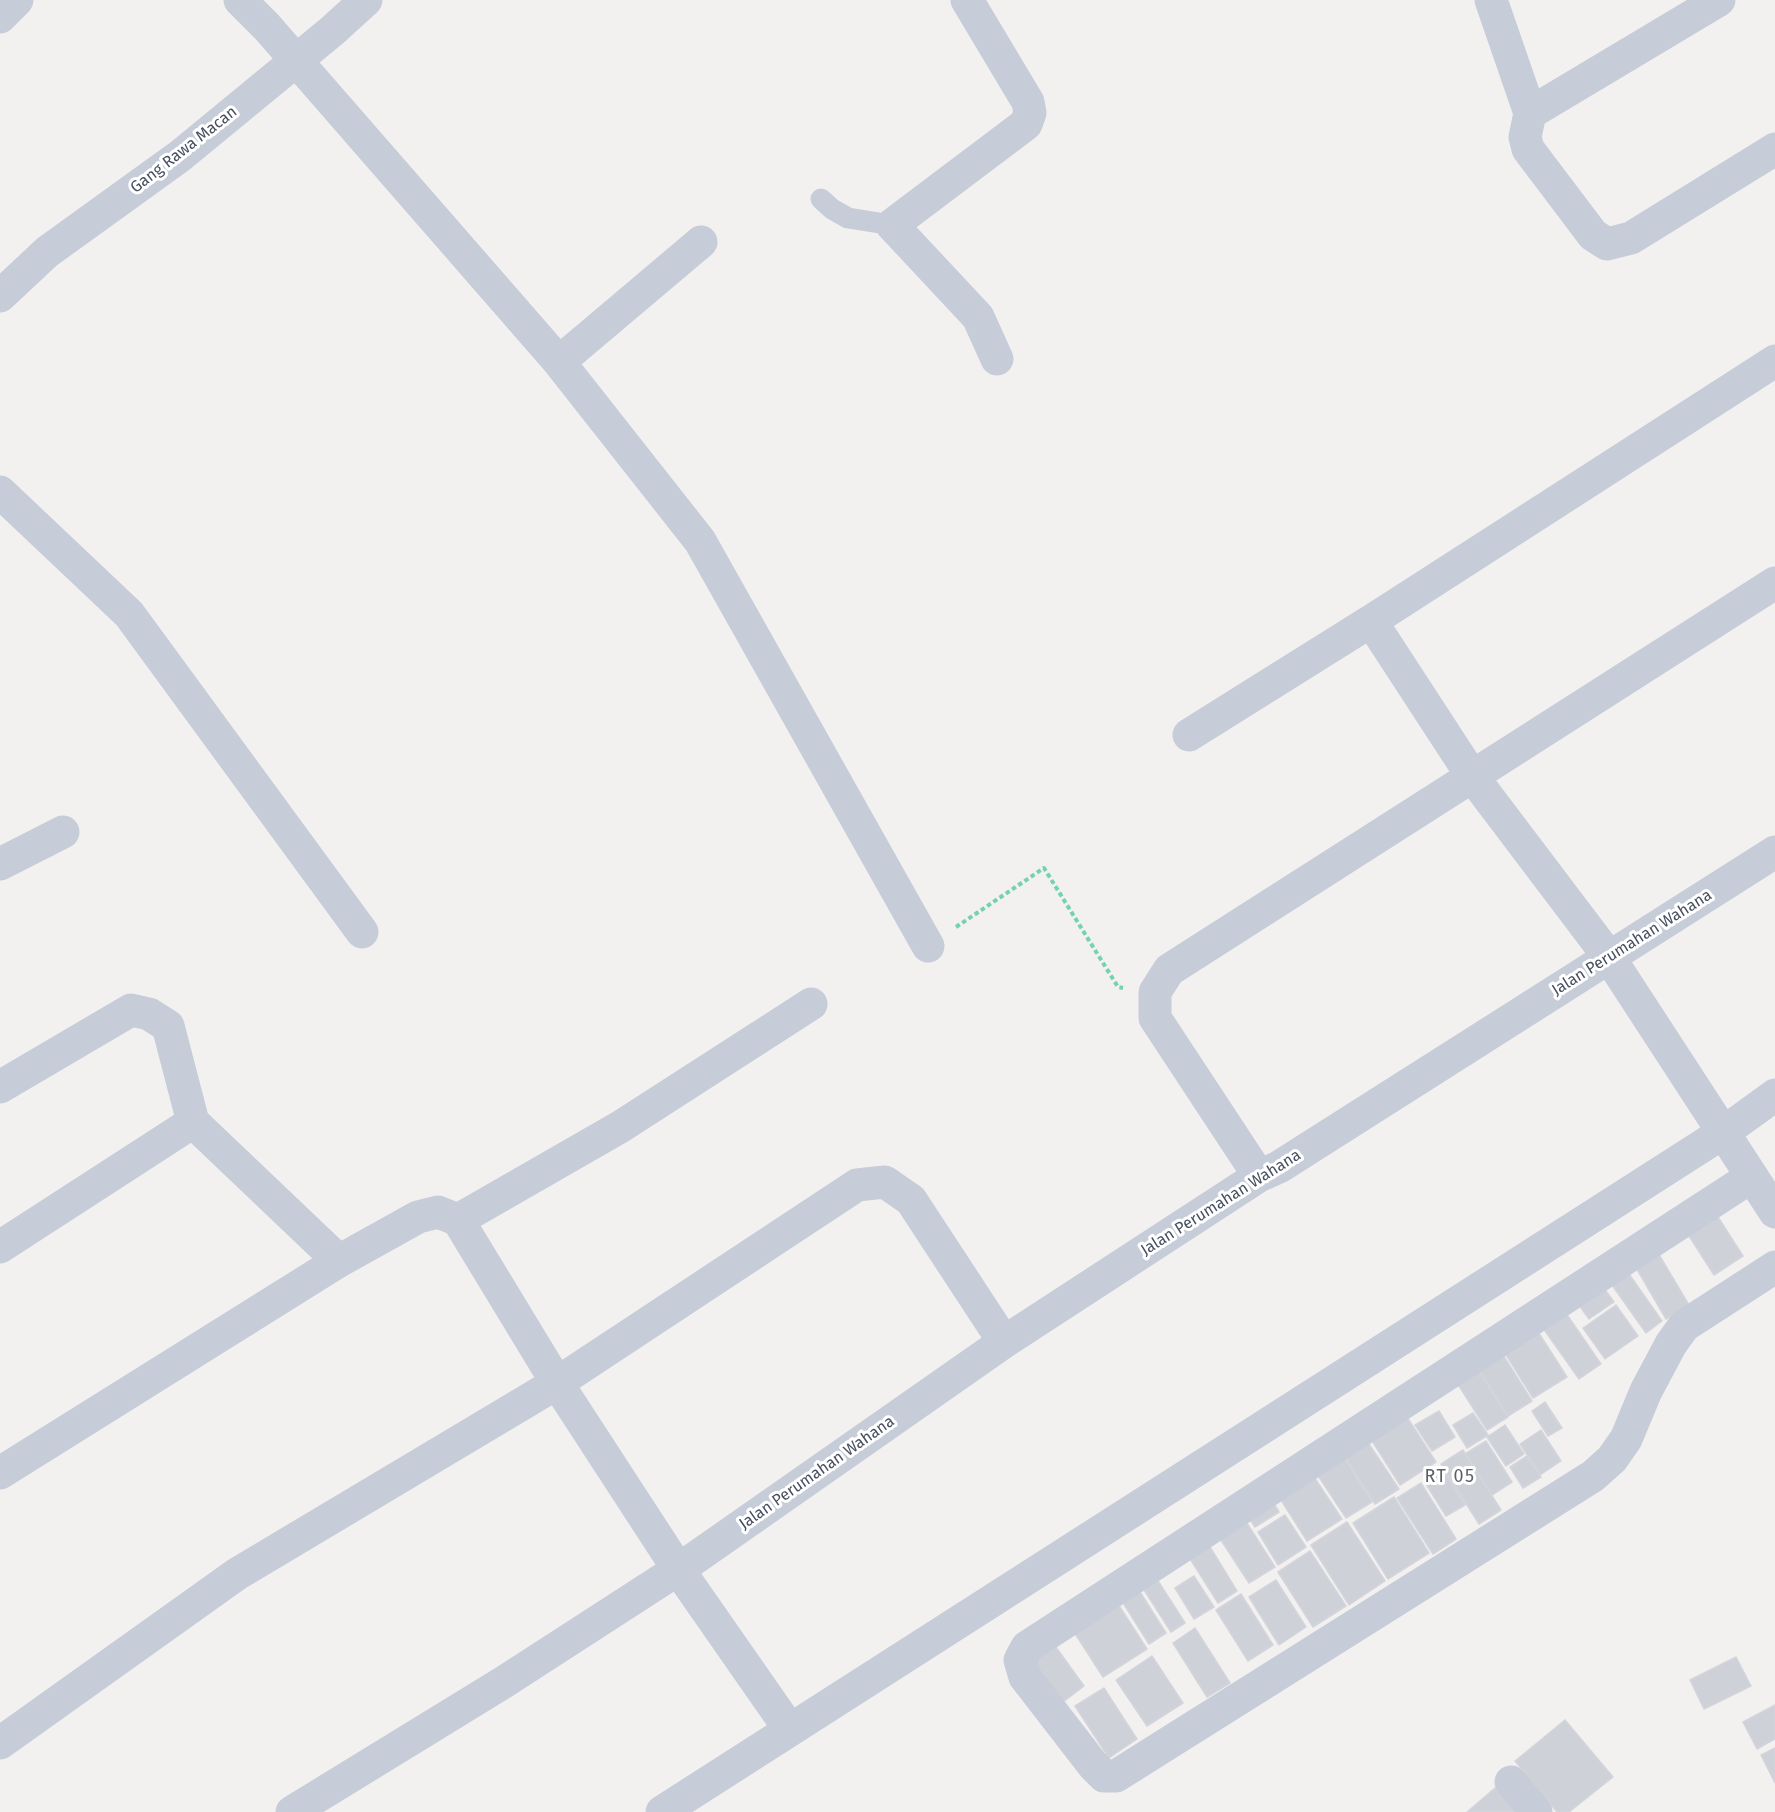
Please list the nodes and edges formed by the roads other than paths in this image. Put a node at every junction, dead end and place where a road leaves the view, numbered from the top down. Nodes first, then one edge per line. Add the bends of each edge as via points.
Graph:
1 (17, 0) edge
2 (240, 0) edge
3 (366, 0) edge
4 (967, 0) edge
5 (1491, 0) edge
6 (1719, 0) edge
7 (0, 17) edge
8 (296, 61) junction
9 (1530, 113) junction
10 (1775, 149) edge
11 (821, 199) dead end
12 (892, 225) junction
13 (701, 242) dead end
14 (0, 296) edge
15 (997, 359) dead end
16 (1775, 361) edge
17 (559, 362) junction
18 (0, 492) edge
19 (1775, 583) edge
20 (1371, 621) junction
21 (1189, 735) dead end
22 (1473, 776) junction
23 (63, 832) dead end
24 (1775, 852) edge
25 (0, 864) edge
26 (363, 932) dead end
27 (928, 946) road end
28 (1609, 957) junction
29 (811, 1004) dead end
30 (0, 1087) edge
31 (1775, 1095) edge
32 (193, 1122) junction
33 (1724, 1132) junction
34 (1259, 1176) junction
35 (1751, 1177) junction
36 (1775, 1212) edge
37 (458, 1220) junction
38 (0, 1247) edge
39 (339, 1261) junction
40 (1775, 1268) edge
41 (1004, 1342) junction
42 (557, 1383) junction
43 (0, 1473) edge
44 (678, 1569) junction
45 (786, 1732) junction
46 (0, 1743) edge
47 (1511, 1782) dead end
48 (292, 1812) edge
49 (662, 1812) edge
50 (1536, 1812) edge

1 - 7 street
2 - 8 street
3 - 8 street, Gang Rawa Macan
4 - 12 street via 1028,102 1030,113 1026,124
5 - 9 street
6 - 9 street
8 - 14 street, Gang Rawa Macan via 180,156 47,252
8 - 17 street
9 - 10 street via 1525,137 1528,149 1593,235 1607,244 1631,238
11 - 12 lane via 848,218
12 - 15 street via 978,317
13 - 17 street
16 - 20 street
17 - 27 street via 700,541
18 - 26 street via 129,614
19 - 22 street
20 - 21 street
20 - 22 street
22 - 28 street
22 - 34 street via 1169,970 1155,992 1155,1018
23 - 25 street
24 - 28 street, Jalan Perumahan Wahana
28 - 33 street
28 - 34 street, Jalan Perumahan Wahana
29 - 37 street via 620,1127
30 - 32 street via 131,1010 149,1014 168,1026
31 - 33 street
32 - 38 street
32 - 39 street
33 - 35 street
33 - 45 street
34 - 41 street, Jalan Perumahan Wahana
35 - 36 street
35 - 40 street via 1028,1647 1020,1660 1025,1677 1093,1765 1104,1776 1116,1776 1593,1476 1626,1439 1646,1391 1684,1326
37 - 39 street via 438,1212 418,1217
37 - 42 street
39 - 43 street
41 - 42 street via 911,1200 885,1182 857,1185
41 - 44 street, Jalan Perumahan Wahana
42 - 44 street
42 - 46 street via 237,1574
44 - 45 street via 786,1724
44 - 48 street, Jalan Perumahan Wahana
45 - 49 street
47 - 50 street

